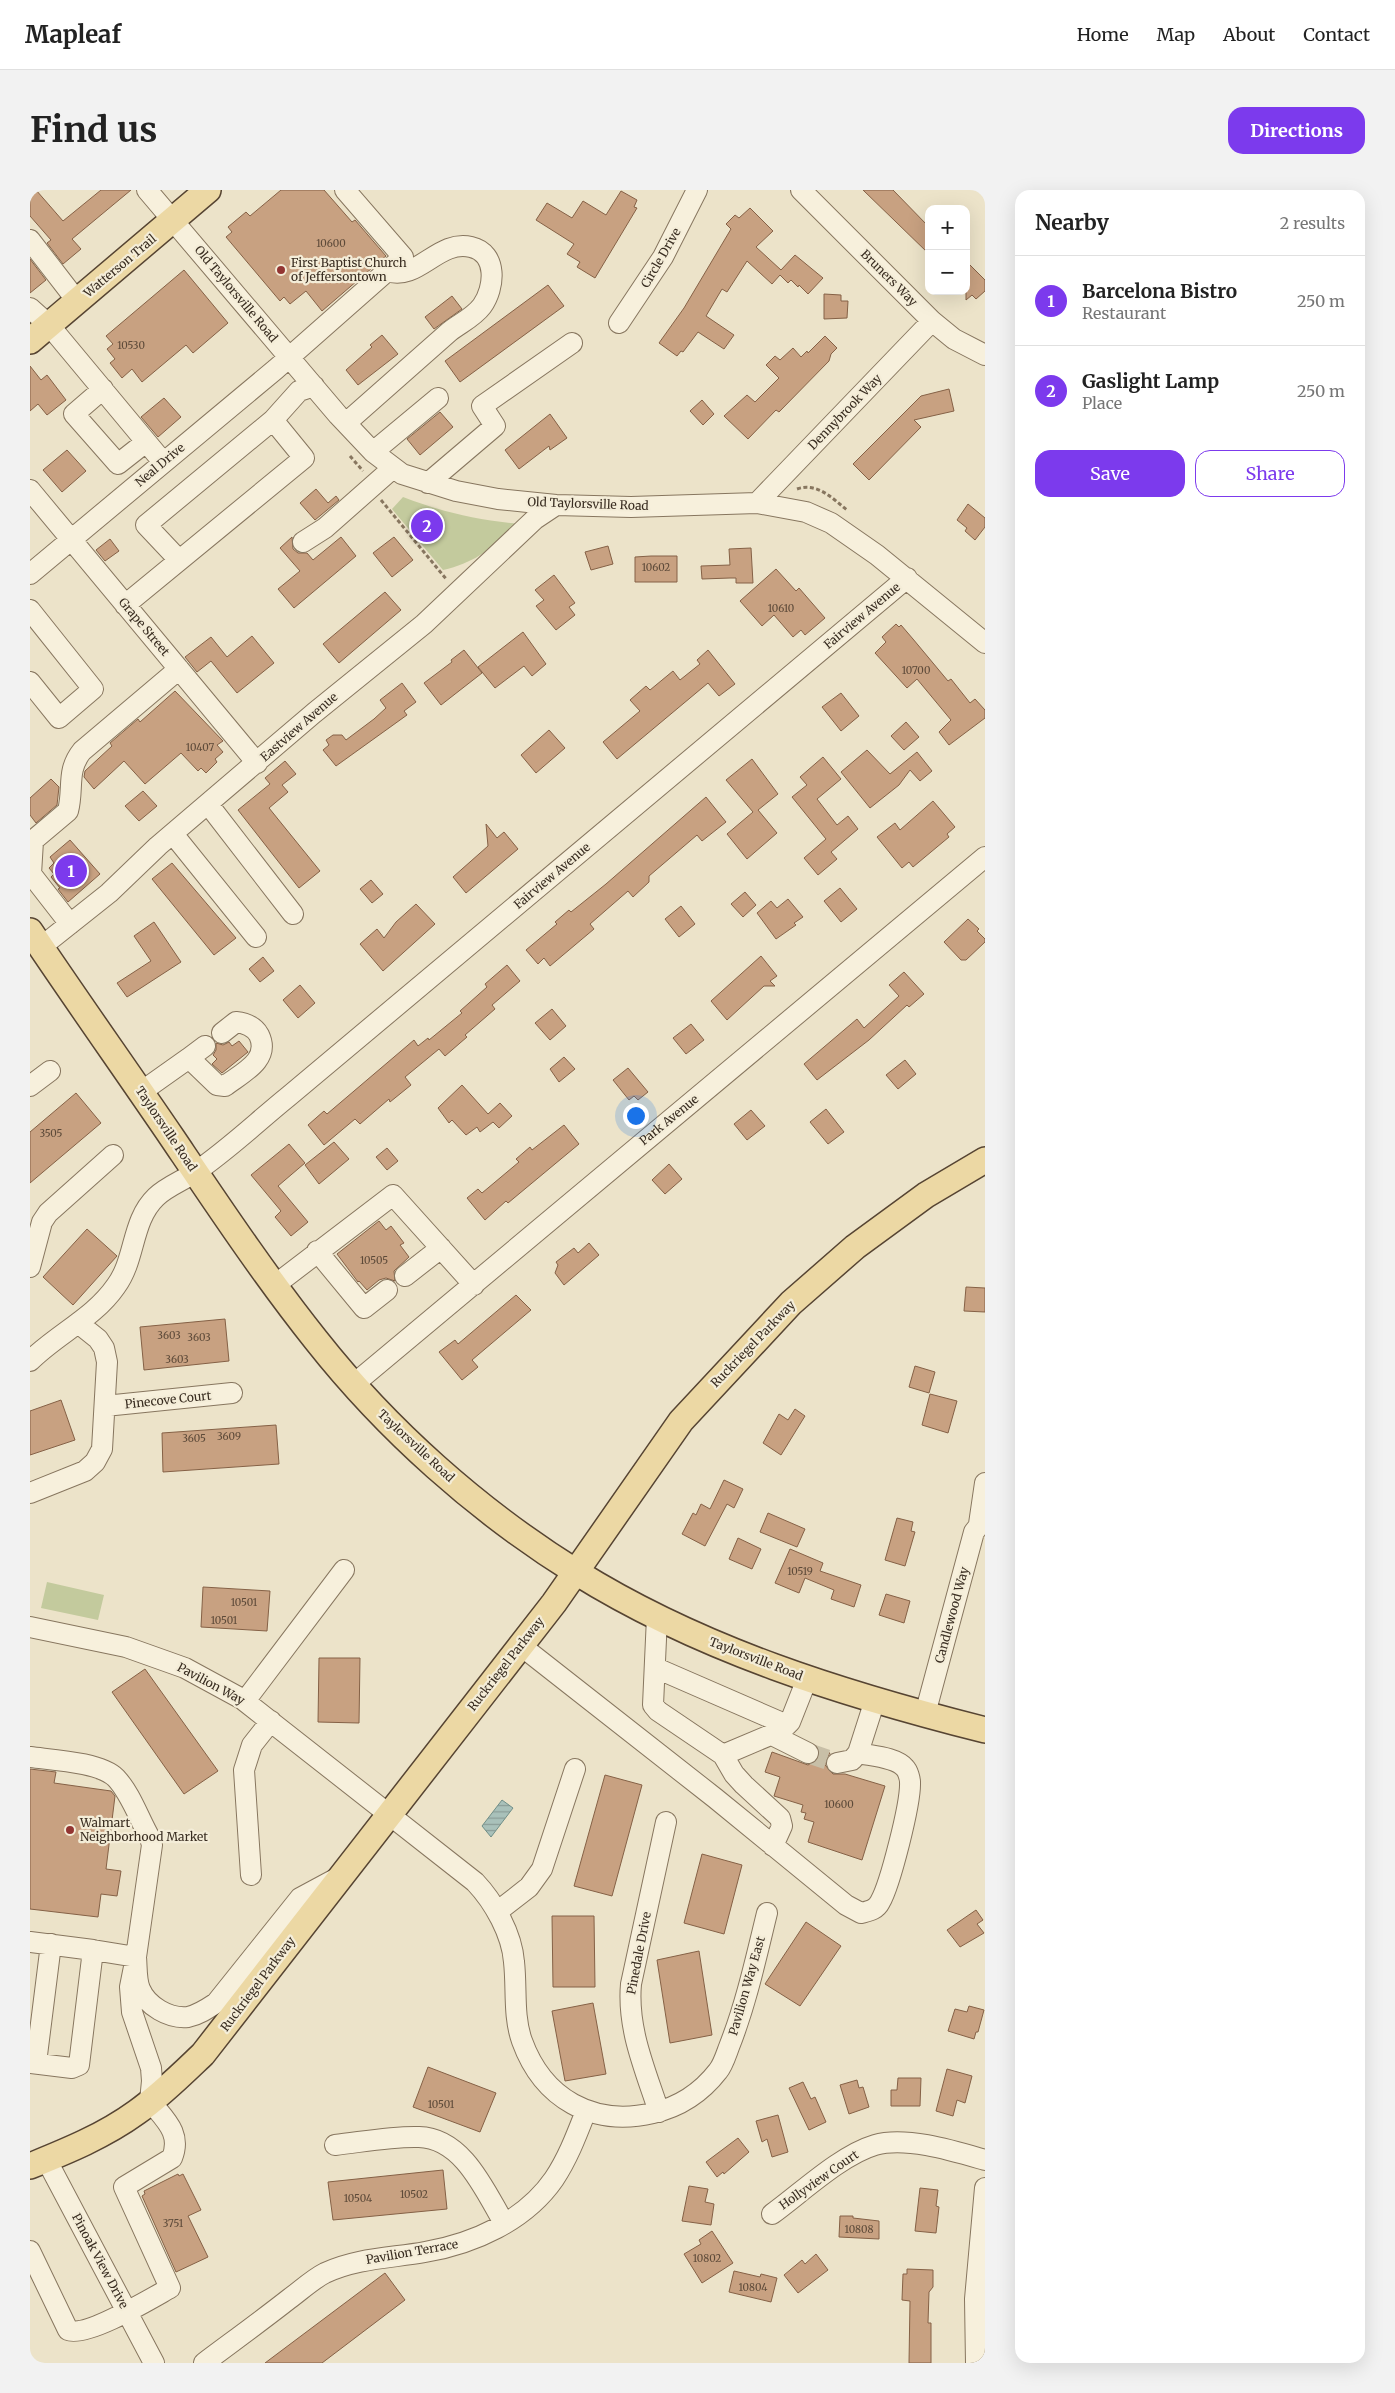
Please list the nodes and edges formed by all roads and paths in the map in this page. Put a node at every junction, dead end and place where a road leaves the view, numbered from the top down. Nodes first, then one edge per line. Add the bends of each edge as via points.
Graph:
1 (147, 190) edge
2 (208, 190) edge
3 (345, 190) edge
4 (697, 190) edge
5 (801, 190) edge
6 (174, 220) junction
7 (30, 240) edge
8 (387, 271) junction
9 (77, 301) junction
10 (30, 308) edge
11 (932, 321) junction
12 (619, 324) dead end
13 (49, 325) junction
14 (30, 341) edge
15 (572, 343) dead end
16 (985, 355) edge
17 (289, 356) junction
18 (314, 386) junction
19 (102, 389) junction
20 (438, 398) dead end
21 (273, 420) junction
22 (346, 423) junction
23 (146, 442) junction
24 (373, 452) junction
25 (163, 462) junction
26 (393, 468) junction
27 (428, 483) junction
28 (371, 488) junction
29 (30, 490) edge
30 (756, 503) junction
31 (556, 505) junction
32 (70, 539) junction
33 (302, 542) dead end
34 (180, 560) junction
35 (30, 574) edge
36 (907, 578) junction
37 (458, 593) junction
38 (125, 605) junction
39 (31, 613) edge
40 (985, 643) edge
41 (179, 669) junction
42 (30, 682) edge
43 (257, 763) junction
44 (208, 804) junction
45 (172, 834) junction
46 (32, 842) edge
47 (985, 857) edge
48 (30, 874) edge
49 (293, 914) dead end
50 (70, 924) junction
51 (256, 937) dead end
52 (36, 939) edge
53 (222, 1033) dead end
54 (205, 1046) dead end
55 (189, 1058) junction
56 (50, 1071) dead end
57 (30, 1086) edge
58 (141, 1092) junction
59 (113, 1155) dead end
60 (985, 1160) edge
61 (195, 1172) junction
62 (441, 1248) junction
63 (317, 1251) junction
64 (30, 1267) edge
65 (405, 1276) dead end
66 (275, 1285) junction
67 (474, 1285) junction
68 (387, 1290) dead end
69 (78, 1323) junction
70 (30, 1361) edge
71 (354, 1384) junction
72 (232, 1393) dead end
73 (105, 1406) junction
74 (985, 1483) edge
75 (30, 1492) edge
76 (982, 1521) edge
77 (344, 1570) dead end
78 (575, 1572) junction
79 (657, 1616) junction
80 (30, 1627) edge
81 (520, 1645) junction
82 (656, 1668) junction
83 (807, 1679) junction
84 (875, 1700) junction
85 (245, 1702) junction
86 (925, 1714) junction
87 (271, 1721) junction
88 (779, 1730) junction
89 (985, 1730) edge
90 (808, 1753) tunnel mouth
91 (858, 1753) junction
92 (723, 1756) junction
93 (30, 1757) edge
94 (837, 1763) tunnel mouth
95 (575, 1769) dead end
96 (389, 1814) junction
97 (666, 1822) dead end
98 (780, 1851) junction
99 (342, 1874) junction
100 (250, 1875) dead end
101 (497, 1912) junction
102 (767, 1913) dead end
103 (30, 1942) edge
104 (51, 1944) junction
105 (92, 1950) junction
106 (136, 1958) junction
107 (33, 2063) edge
108 (150, 2102) junction
109 (586, 2111) junction
110 (660, 2112) junction
111 (335, 2145) dead end
112 (985, 2160) edge
113 (38, 2162) edge
114 (985, 2188) edge
115 (772, 2214) dead end
116 (504, 2223) junction
117 (30, 2251) edge
118 (40, 2292) edge
119 (127, 2312) junction
120 (154, 2363) edge
121 (204, 2363) edge
122 (976, 2363) edge

1 - 6 street, Old Taylorsville Road
2 - 6 main road, Watterson Trail
3 - 8 street, Neal Drive via 403,257
4 - 12 street, Circle Drive via 663,257
5 - 11 street, Bruners Way
6 - 9 main road, Watterson Trail
6 - 17 street, Old Taylorsville Road
7 - 9 street
8 - 17 street, Neal Drive
8 - 22 street via 401,274 442,252 469,246 479,249 488,258 492,267 491,287 476,313 454,328
9 - 13 main road, Watterson Trail
10 - 13 street
11 - 16 street, Bruners Way via 954,339
11 - 30 street, Dennybrook Way
13 - 14 main road, Watterson Trail
13 - 19 street
15 - 27 street via 482,406 494,426
17 - 18 street, Old Taylorsville Road
17 - 25 street, Neal Drive
18 - 21 street via 299,391
18 - 22 street, Old Taylorsville Road
19 - 23 street
19 - 23 street via 74,414 118,464
20 - 24 street
21 - 34 street via 304,458
21 - 34 street via 146,525
22 - 24 street, Old Taylorsville Road
23 - 25 street
24 - 26 street, Old Taylorsville Road
25 - 32 street, Neal Drive
26 - 27 street, Old Taylorsville Road
26 - 28 street
27 - 31 street, Old Taylorsville Road via 498,499
28 - 33 street via 325,528
28 - 37 path
29 - 32 street, Grape Street
30 - 31 street, Old Taylorsville Road
30 - 36 street, Old Taylorsville Road via 806,512 832,523
31 - 37 street, Eastview Avenue via 535,519
32 - 35 street, Neal Drive
32 - 38 street, Grape Street
34 - 38 street
36 - 40 street, Old Taylorsville Road
36 - 61 street, Fairview Avenue
37 - 43 street, Eastview Avenue
38 - 41 street, Grape Street
39 - 42 street via 93,689 59,718
41 - 43 street, Grape Street
41 - 46 street via 82,751 72,768 68,811
43 - 44 street, Eastview Avenue
44 - 45 street, Eastview Avenue
44 - 49 street
45 - 50 street, Eastview Avenue
45 - 51 street
46 - 48 street
47 - 67 street, Park Avenue
48 - 50 street
50 - 52 street, Eastview Avenue
52 - 58 main road, Taylorsville Road
53 - 55 street via 236,1022 256,1030 262,1042 258,1061 225,1086 218,1085
54 - 55 street
55 - 58 street
56 - 57 street
58 - 61 main road, Taylorsville Road
59 - 64 street via 48,1213 42,1222
60 - 78 main road, Ruckriegel Parkway via 926,1195 855,1246 791,1304 681,1421
61 - 66 main road, Taylorsville Road
61 - 69 street, Fairview Avenue via 157,1195 144,1210 130,1259 117,1286 94,1312
62 - 63 street via 394,1195
62 - 65 street
62 - 67 street
63 - 66 street
63 - 68 street via 364,1308
66 - 71 main road, Taylorsville Road
67 - 71 street, Park Avenue
69 - 70 street, Fairview Avenue
69 - 73 street via 104,1348 107,1362
71 - 78 main road, Taylorsville Road via 374,1407 462,1489
72 - 73 street, Pinecove Court
73 - 75 street via 102,1449 95,1462 85,1471
74 - 76 street, Candlewood Way
76 - 86 street, Candlewood Way via 974,1532
77 - 85 street
78 - 79 main road, Taylorsville Road
78 - 81 main road, Ruckriegel Parkway
79 - 82 street
79 - 83 main road, Taylorsville Road
80 - 85 street, Pavilion Way via 126,1647 185,1668
81 - 96 main road, Ruckriegel Parkway
81 - 98 street
82 - 88 street
82 - 92 street via 653,1705
83 - 84 main road, Taylorsville Road
83 - 88 street
84 - 86 main road, Taylorsville Road
84 - 91 street
85 - 87 street, Pavilion Way
86 - 89 main road, Taylorsville Road
87 - 96 street, Pavilion Way
87 - 100 street via 252,1745 244,1770
88 - 90 street
88 - 92 street
91 - 94 street via 852,1760
91 - 98 street via 895,1762 905,1768 911,1780 905,1816 880,1902 873,1910 861,1914
92 - 98 street via 744,1785 780,1818
93 - 106 street via 91,1766 114,1776 125,1789 152,1845
95 - 101 street via 542,1868 529,1887
96 - 99 main road, Ruckriegel Parkway
96 - 101 street, Pavilion Way East via 475,1882
97 - 110 street, Pinedale Drive via 629,1998 634,2037
99 - 106 street via 300,1898 216,2003 197,2014 178,2017 153,2006 139,1987
99 - 108 main road, Ruckriegel Parkway via 220,2035
101 - 109 street, Pavilion Way East via 514,1960 516,2013 521,2040 545,2083
102 - 110 street, Pavilion Way East via 739,2021 719,2070 685,2102
103 - 104 street
104 - 105 street
104 - 107 street
105 - 106 street
105 - 107 street via 79,2065 72,2068
106 - 108 street via 130,1987 132,2012 151,2068
108 - 113 main road, Ruckriegel Parkway via 84,2143
108 - 119 street via 173,2128 175,2150 172,2158 124,2187 170,2288
109 - 110 street, Pavilion Way East via 637,2117
109 - 116 street, Pavilion Terrace via 571,2149 552,2182 521,2212
111 - 116 street via 419,2137 443,2142 466,2163
112 - 115 street, Hollyview Court via 914,2144 875,2145 848,2158
113 - 119 street, Pinoak View Drive
114 - 122 street via 975,2299
116 - 121 street, Pavilion Terrace via 468,2242 369,2260 324,2273
117 - 118 street
118 - 119 street via 68,2330 74,2332 84,2331
119 - 120 street, Pinoak View Drive

